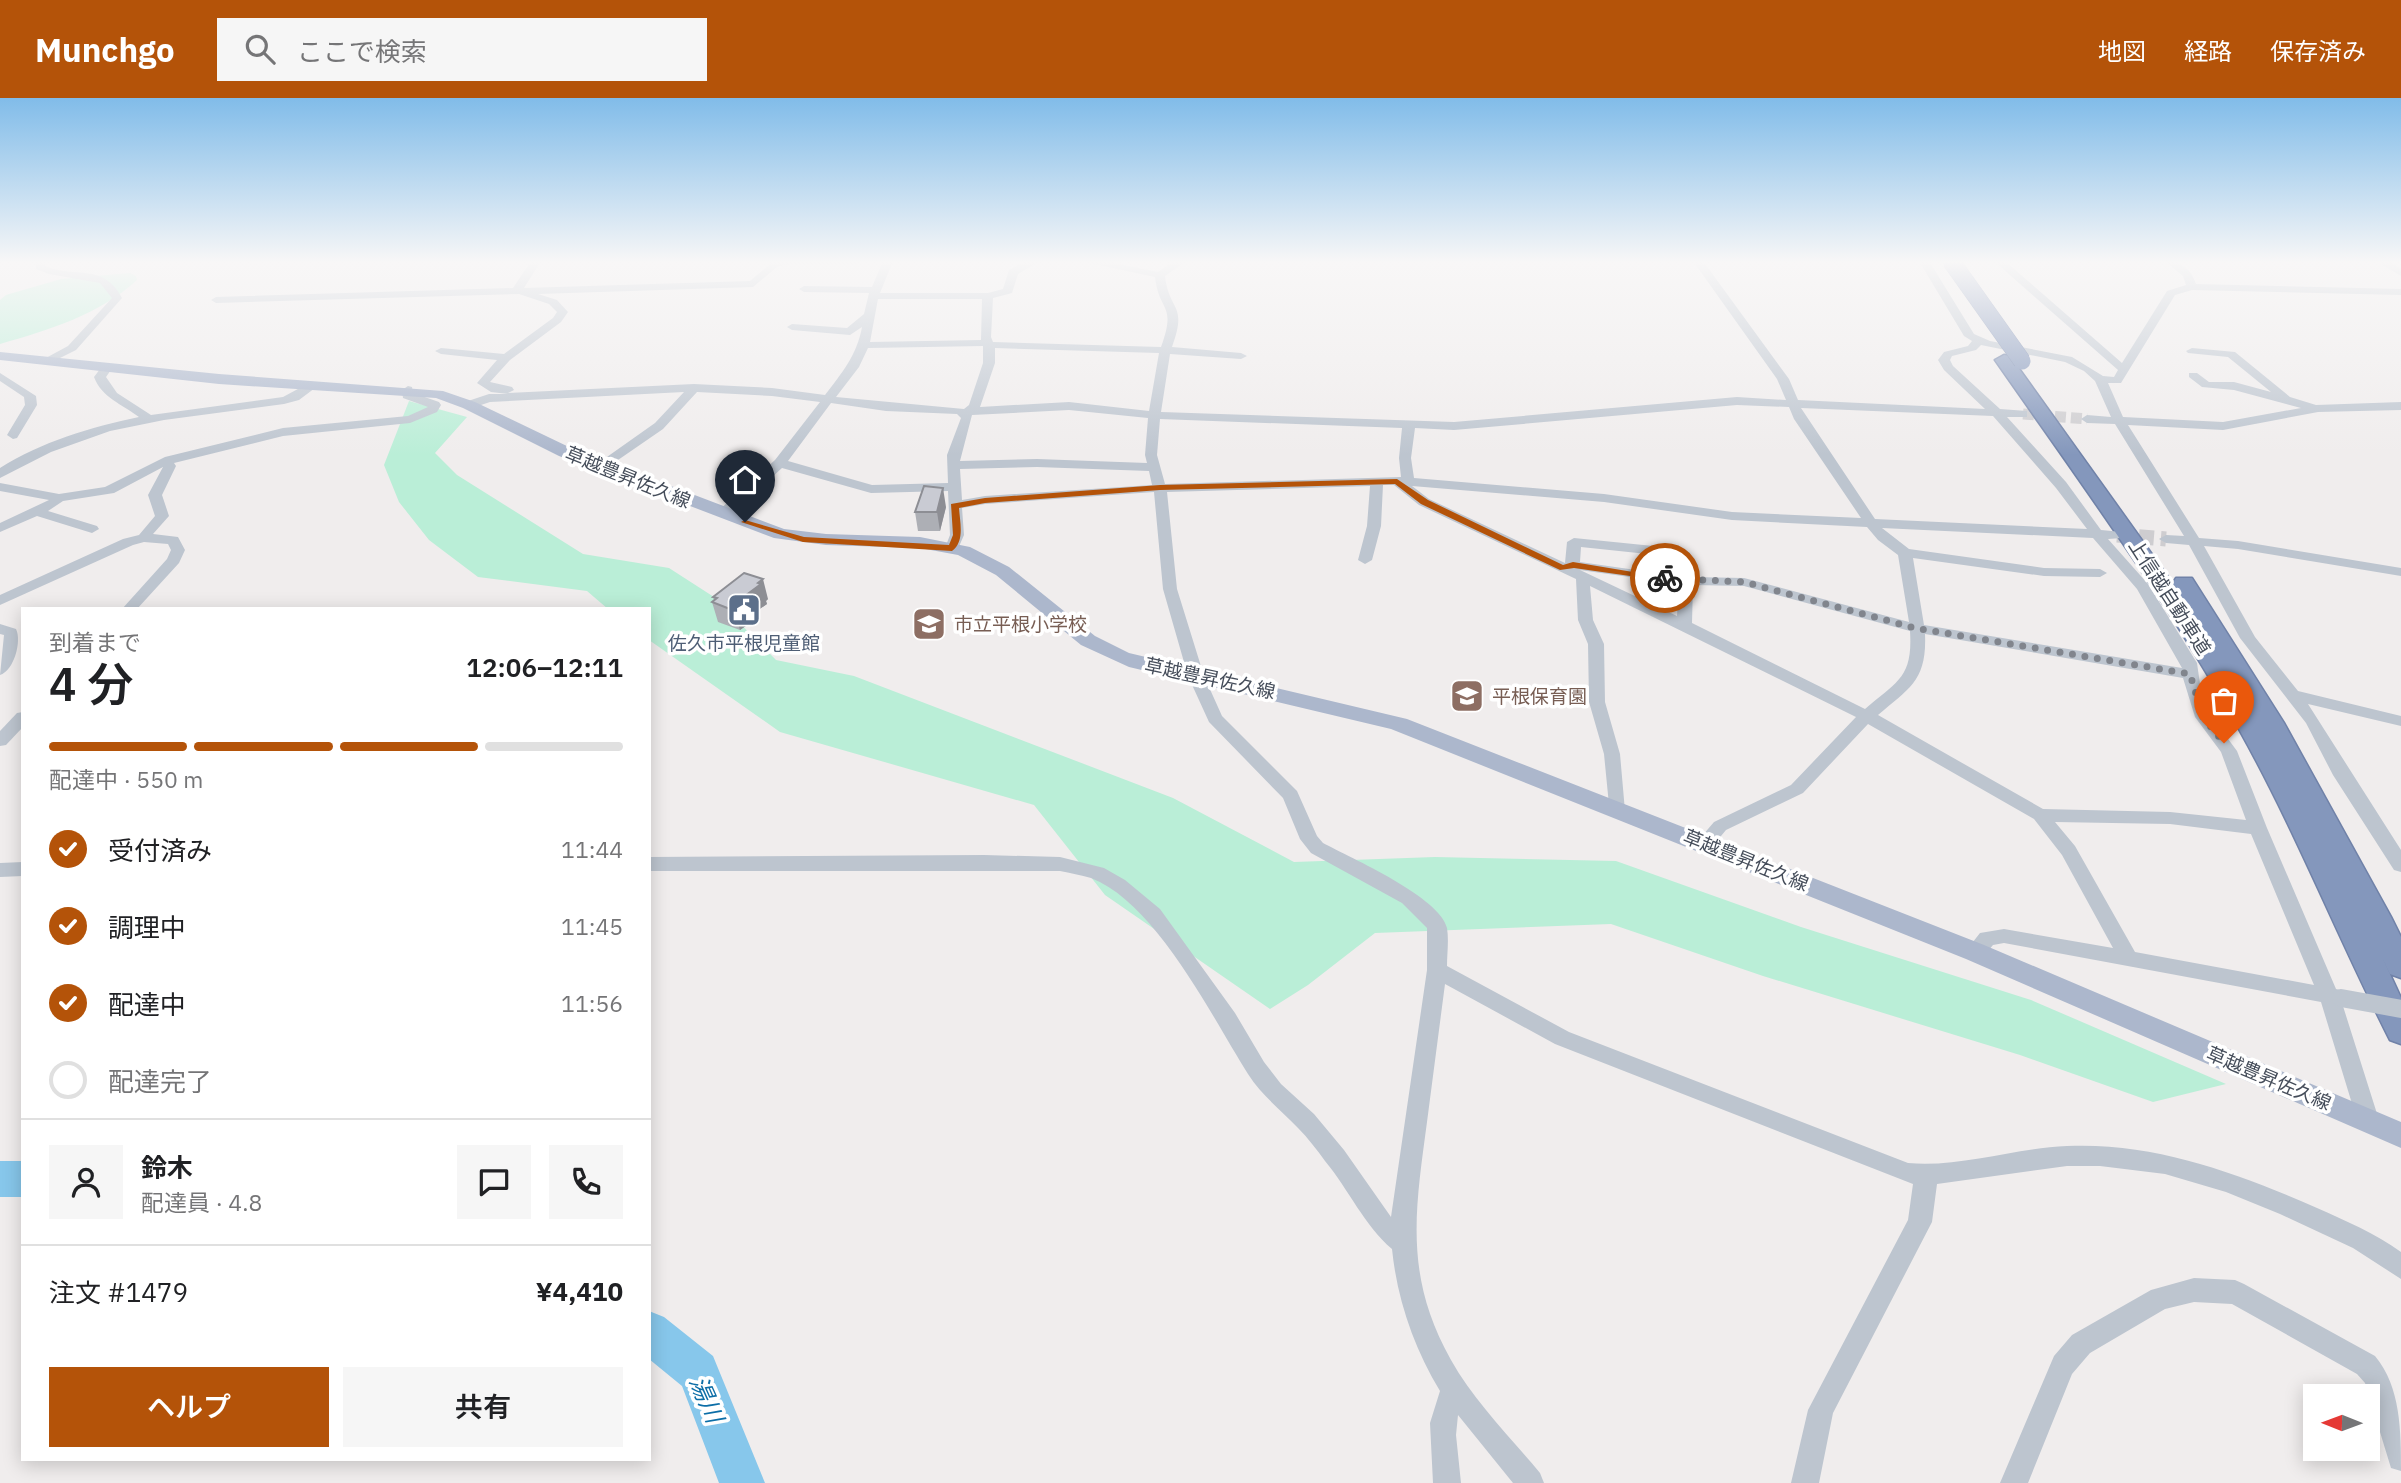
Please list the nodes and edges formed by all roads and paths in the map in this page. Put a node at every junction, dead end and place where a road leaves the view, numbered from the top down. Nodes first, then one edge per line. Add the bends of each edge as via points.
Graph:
1 (92, 326) edge
2 (549, 326) edge
3 (857, 326) edge
4 (867, 326) edge
5 (988, 326) edge
6 (1174, 326) edge
7 (1745, 326) edge
8 (1962, 326) edge
9 (1986, 326) edge
10 (1991, 326) edge
11 (2073, 326) edge
12 (2149, 326) edge
13 (792, 327) dead end
14 (1979, 341) junction
15 (988, 344) junction
16 (864, 345) junction
17 (441, 351) dead end
18 (2192, 351) dead end
19 (1165, 352) junction
20 (0, 356) edge
21 (1241, 356) dead end
22 (506, 358) junction
23 (2013, 360) junction
24 (48, 361) junction
25 (107, 367) junction
26 (2124, 370) junction
27 (2193, 374) dead end
28 (0, 376) edge
29 (2100, 379) junction
30 (313, 385) junction
31 (694, 388) junction
32 (408, 390) junction
33 (592, 392) junction
34 (831, 399) junction
35 (2286, 399) junction
36 (1791, 402) junction
37 (469, 405) junction
38 (2401, 406) edge
39 (2314, 408) junction
40 (968, 412) junction
41 (1996, 412) junction
42 (2023, 414) tunnel mouth
43 (1154, 415) junction
44 (146, 417) junction
45 (2087, 419) tunnel mouth
46 (2119, 421) junction
47 (1409, 424) junction
48 (13, 435) dead end
49 (165, 461) junction
50 (780, 463) junction
51 (953, 465) junction
52 (602, 467) junction
53 (1154, 467) junction
54 (0, 474) edge
55 (1377, 481) junction
56 (1402, 482) junction
57 (0, 487) edge
58 (953, 487) junction
59 (1160, 488) junction
60 (59, 498) junction
61 (954, 506) junction
62 (37, 512) junction
63 (723, 514) junction
64 (1870, 522) junction
65 (0, 528) edge
66 (92, 529) dead end
67 (2098, 533) junction
68 (2117, 535) tunnel mouth
69 (144, 538) junction
70 (2166, 539) tunnel mouth
71 (2194, 541) junction
72 (952, 548) junction
73 (1905, 553) junction
74 (1365, 560) dead end
75 (1573, 570) junction
76 (2401, 572) edge
77 (2099, 573) dead end
78 (1686, 581) junction
79 (0, 601) edge
80 (131, 607) edge
81 (1684, 625) junction
82 (1915, 628) junction
83 (0, 629) edge
84 (0, 670) edge
85 (2190, 674) junction
86 (1196, 676) junction
87 (2293, 695) junction
88 (1867, 716) junction
89 (21, 719) edge
90 (2401, 721) edge
91 (0, 741) edge
92 (1616, 811) junction
93 (2040, 815) junction
94 (2258, 828) junction
95 (1705, 843) junction
96 (651, 864) edge
97 (2401, 865) edge
98 (21, 869) edge
99 (0, 870) edge
100 (1975, 953) junction
101 (2129, 959) junction
102 (2401, 966) edge
103 (1437, 970) junction
104 (2335, 997) junction
105 (2401, 1009) edge
106 (2401, 1031) edge
107 (2368, 1120) junction
108 (2401, 1135) edge
109 (1926, 1176) junction
110 (1403, 1243) junction
111 (2401, 1268) edge
112 (1455, 1391) junction
113 (2401, 1458) edge
114 (1447, 1483) edge
115 (1530, 1483) edge
116 (1805, 1483) edge
117 (2014, 1483) edge

1 - 24 street via 72,348
2 - 22 street
3 - 13 street via 850,332
4 - 16 street
5 - 15 street
6 - 19 street
7 - 36 street via 1783,379
8 - 14 street
9 - 23 highway, 上信越自動車道
10 - 23 highway, 上信越自動車道, bridge
11 - 26 street
12 - 26 street
14 - 29 street via 2059,356
14 - 41 street via 1944,360
15 - 16 street
15 - 19 street
15 - 40 street via 987,373
16 - 34 street
17 - 22 street
18 - 35 street via 2231,354
19 - 21 street
19 - 43 street
20 - 24 main road, 草越豊昇佐久線
22 - 33 street via 485,378 484,385 500,390
23 - 102 highway, 上信越自動車道 via 2154,540 2257,696
23 - 106 highway, 上信越自動車道 via 2230,692 2328,875
24 - 25 main road, 草越豊昇佐久線
25 - 30 main road, 草越豊昇佐久線
25 - 44 street via 100,377 103,386
26 - 29 street via 2117,381
27 - 35 street via 2206,386 2234,386
28 - 48 street via 30,396 31,405
29 - 46 street
30 - 32 main road, 草越豊昇佐久線
30 - 44 street via 284,400
31 - 33 street
31 - 34 street
31 - 52 street via 659,426
32 - 37 main road, 草越豊昇佐久線
32 - 49 street via 407,395 431,402 433,409 410,419 283,432
33 - 37 street via 489,398
34 - 40 street
34 - 50 street
35 - 39 street
36 - 41 street
36 - 47 street via 1688,404 1473,425
36 - 64 street
37 - 52 main road, 草越豊昇佐久線
38 - 39 street
39 - 46 street via 2223,426
40 - 43 street via 1069,406
40 - 51 street
41 - 42 street
41 - 67 street
43 - 47 street
43 - 53 street via 1150,447
44 - 54 street via 68,440
45 - 46 street
46 - 71 street
47 - 56 street
49 - 60 street via 109,490
49 - 69 street via 170,466 155,495 163,518
50 - 58 street via 871,489
50 - 63 street
51 - 53 street
51 - 58 street
52 - 63 main road, 草越豊昇佐久線
53 - 59 street
55 - 56 street
55 - 59 street
55 - 74 street via 1374,526
56 - 64 street via 1604,498 1732,516
56 - 75 street via 1424,502
57 - 60 street
58 - 61 street
59 - 61 street
59 - 86 street via 1170,589
60 - 62 street
61 - 72 street via 957,535
62 - 65 street
62 - 66 street
63 - 72 main road, 草越豊昇佐久線 via 803,539
64 - 67 street
64 - 73 street
67 - 68 street
67 - 85 street via 2143,587 2189,663
69 - 79 street via 119,545
69 - 80 street via 173,540 178,550
70 - 71 street
71 - 76 street
71 - 87 street via 2256,650
72 - 86 main road, 草越豊昇佐久線 via 991,565 1106,651 1150,667
73 - 77 street via 2030,570
73 - 82 street
75 - 78 street
75 - 78 street via 1574,542 1683,553
75 - 81 street
75 - 92 street via 1587,635 1596,644 1597,702 1612,754
78 - 81 street
78 - 82 street via 1721,579 1756,585
81 - 88 street
82 - 85 street
82 - 88 street via 1916,670
83 - 84 street via 10,632 12,640
85 - 94 street via 2203,717 2229,751
86 - 92 main road, 草越豊昇佐久線 via 1399,724
86 - 103 street via 1220,723 1291,795 1317,848 1409,898 1433,918 1439,937
87 - 90 street
87 - 97 street via 2321,732 2342,775
88 - 93 street
88 - 95 street via 1797,789 1720,826
89 - 91 street
92 - 95 main road, 草越豊昇佐久線
93 - 94 street via 2170,818
93 - 101 street via 2069,851
94 - 104 street
95 - 100 main road, 草越豊昇佐久線
96 - 110 street via 1060,864 1097,873 1153,914 1256,1068 1336,1157 1386,1229
98 - 99 street
100 - 101 street via 1995,935
100 - 107 main road, 草越豊昇佐久線
101 - 104 street
103 - 109 street via 1562,1038 1908,1173
103 - 110 street
104 - 105 street, bridge
104 - 107 street
107 - 108 main road, 草越豊昇佐久線
109 - 111 street via 2063,1156 2100,1155 2167,1164 2272,1199 2370,1244
109 - 116 street via 1920,1222 1821,1410
110 - 112 street via 1423,1330
112 - 114 street via 1446,1402 1444,1418
112 - 115 street
113 - 117 street via 2376,1376 2366,1364 2235,1292 2194,1290 2161,1298 2081,1344 2063,1365

